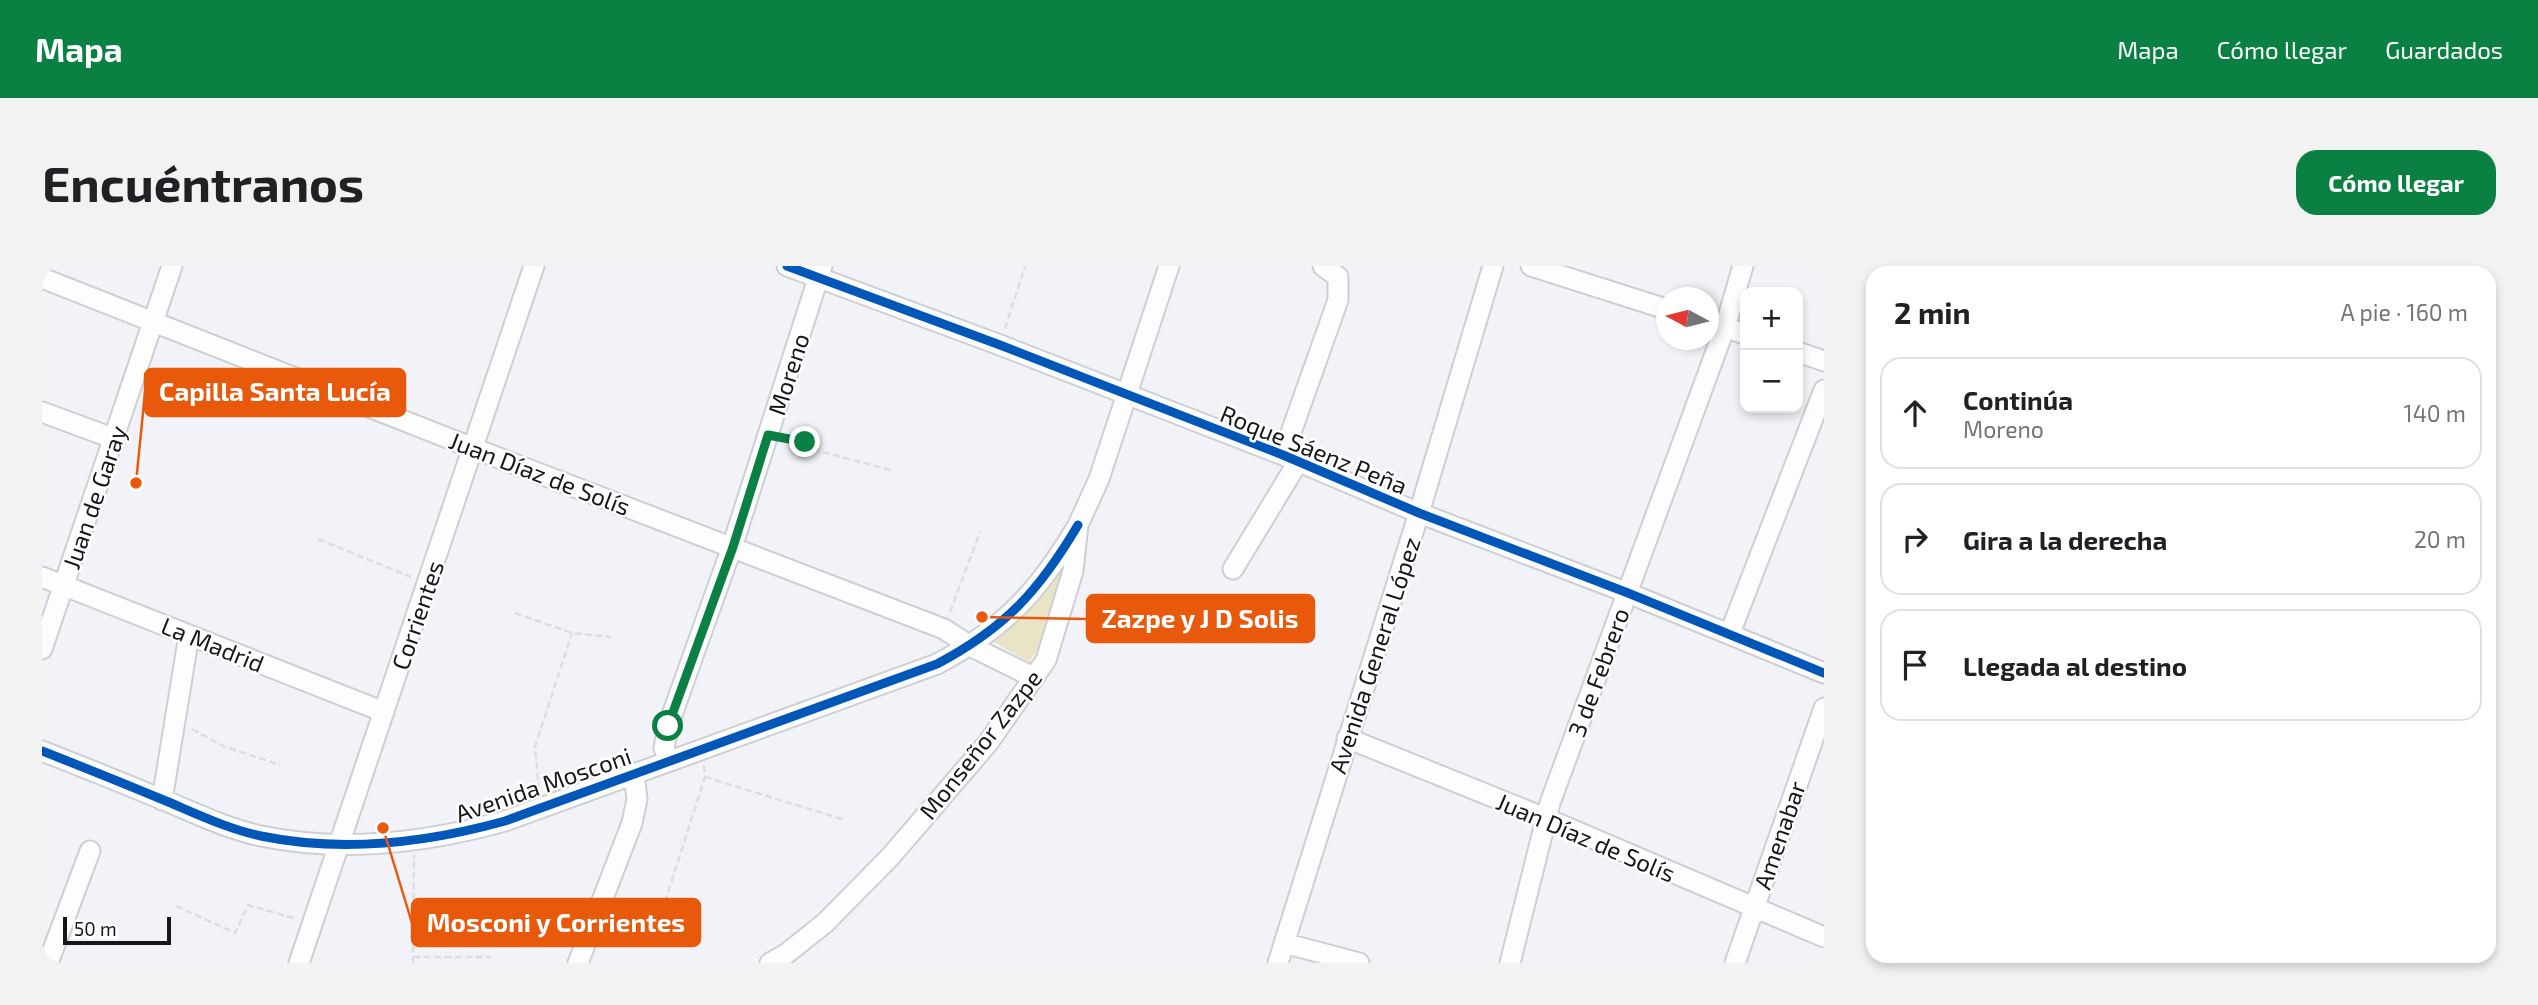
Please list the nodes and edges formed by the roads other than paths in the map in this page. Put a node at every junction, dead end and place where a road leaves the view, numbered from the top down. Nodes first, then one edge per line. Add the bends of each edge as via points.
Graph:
1 (172, 266) edge
2 (534, 266) edge
3 (787, 266) edge
4 (1169, 266) edge
5 (1323, 266) edge
6 (1493, 266) edge
7 (1531, 266) edge
8 (1743, 266) edge
9 (820, 272) edge
10 (42, 278) edge
11 (1656, 306) edge
12 (1719, 318) edge
13 (153, 322) junction
14 (1719, 326) edge
15 (1740, 332) edge
16 (1708, 350) edge
17 (1803, 354) edge
18 (1824, 361) edge
19 (1824, 390) edge
20 (1127, 394) junction
21 (42, 412) edge
22 (115, 439) junction
23 (473, 448) junction
24 (1291, 459) junction
25 (1419, 513) junction
26 (1078, 525) junction
27 (733, 547) junction
28 (1233, 569) dead end
29 (42, 577) edge
30 (64, 585) junction
31 (1628, 593) junction
32 (1730, 633) junction
33 (189, 635) junction
34 (970, 646) junction
35 (42, 649) edge
36 (1824, 673) edge
37 (1033, 677) junction
38 (1824, 708) edge
39 (384, 712) junction
40 (1347, 738) junction
41 (1818, 744) edge
42 (42, 751) edge
43 (668, 761) junction
44 (634, 773) junction
45 (162, 800) junction
46 (1545, 818) junction
47 (338, 844) junction
48 (90, 850) dead end
49 (1754, 907) junction
50 (1824, 937) edge
51 (1284, 943) junction
52 (48, 963) edge
53 (299, 963) edge
54 (578, 963) edge
55 (769, 963) edge
56 (1278, 963) edge
57 (1359, 963) edge
58 (1510, 963) edge
59 (1735, 963) edge

1 - 13 street, Juan de Garay
2 - 23 street, Corrientes
3 - 9 street, Roque Sáenz Peña
4 - 20 street, Monseñor Zazpe
5 - 24 street via 1338,277 1338,300
6 - 25 street, Avenida General López
7 - 11 street
8 - 12 street, 3 de Febrero
9 - 20 street, Roque Sáenz Peña
9 - 27 street, Moreno
10 - 13 street, Juan Díaz de Solís
13 - 22 street, Juan de Garay
13 - 23 street, Juan Díaz de Solís
14 - 15 street
16 - 31 street, 3 de Febrero
17 - 18 street
19 - 32 street
20 - 24 street, Roque Sáenz Peña
20 - 26 street, Monseñor Zazpe via 1099,479
21 - 22 street
22 - 30 street, Juan de Garay
23 - 27 street, Juan Díaz de Solís
23 - 39 street, Corrientes
24 - 25 street, Roque Sáenz Peña
24 - 28 street
25 - 31 street, Roque Sáenz Peña
25 - 40 street, Avenida General López
26 - 34 street, Avenida Mosconi via 1031,595
26 - 37 street, Monseñor Zazpe via 1073,571 1055,636
27 - 34 street, Juan Díaz de Solís via 944,629
27 - 43 street, Moreno via 668,726 664,748
29 - 30 street, La Madrid
30 - 33 street, La Madrid
30 - 35 street, Juan de Garay
31 - 32 street, Roque Sáenz Peña
31 - 46 street, 3 de Febrero
32 - 36 street, Roque Sáenz Peña
33 - 39 street, La Madrid
33 - 45 street
34 - 37 street, Juan Díaz de Solís
34 - 43 street, Avenida Mosconi via 907,676
37 - 55 street, Monseñor Zazpe via 988,743 891,856 825,923
38 - 41 street, Amenabar
39 - 47 street, Corrientes
40 - 46 street, Juan Díaz de Solís
40 - 51 street, Avenida General López
41 - 49 street, Amenabar
42 - 45 street, Avenida Mosconi
43 - 44 street, Avenida Mosconi
44 - 47 street, Avenida Mosconi via 457,834
44 - 54 street via 637,799 632,823
45 - 47 street, Avenida Mosconi via 262,836
46 - 49 street, Juan Díaz de Solís
46 - 58 street, 3 de Febrero
47 - 53 street, Corrientes
48 - 52 street
49 - 50 street, Juan Díaz de Solís
49 - 59 street, Amenabar
51 - 56 street, Avenida General López
51 - 57 street

